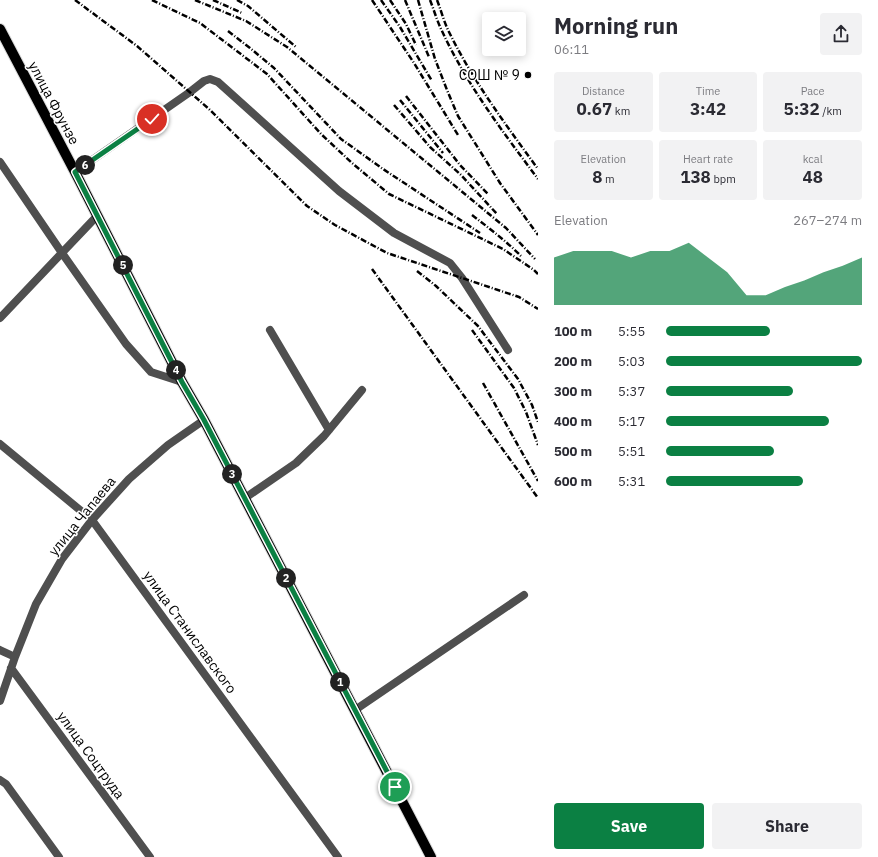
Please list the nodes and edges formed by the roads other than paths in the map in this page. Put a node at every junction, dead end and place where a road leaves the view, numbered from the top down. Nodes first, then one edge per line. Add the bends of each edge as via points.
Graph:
1 (1, 32) edge
2 (0, 162) edge
3 (75, 172) junction
4 (97, 216) junction
5 (62, 253) junction
6 (0, 318) edge
7 (270, 330) dead end
8 (508, 350) dead end
9 (182, 382) junction
10 (362, 390) dead end
11 (204, 420) junction
12 (330, 430) junction
13 (0, 444) edge
14 (245, 498) junction
15 (92, 520) junction
16 (524, 595) dead end
17 (0, 650) edge
18 (15, 657) junction
19 (11, 668) junction
20 (0, 701) edge
21 (355, 710) junction
22 (0, 780) edge
23 (59, 857) edge
24 (150, 857) edge
25 (338, 857) edge
26 (431, 857) edge

1 - 3 main road, улица Фрунзе
2 - 5 street
3 - 4 main road, улица Фрунзе
3 - 8 street via 204,81 210,79 218,82 340,191 394,233 450,263
4 - 5 street
4 - 9 main road, улица Фрунзе
5 - 6 street
5 - 9 street via 126,344 151,372
7 - 12 street
9 - 11 main road, улица Фрунзе
10 - 12 street
11 - 14 main road, улица Фрунзе
11 - 15 street, улица Чапаева via 168,445 129,479
12 - 14 street via 296,463
13 - 15 street, улица Станиславского
14 - 21 main road, улица Фрунзе
15 - 18 street, улица Чапаева via 62,559 36,604
15 - 25 street, улица Станиславского
16 - 21 street
17 - 18 street
18 - 19 street, улица Чапаева
19 - 20 street, улица Чапаева
19 - 24 street, улица Соцтруда
21 - 26 main road, улица Фрунзе
22 - 23 street via 6,784

